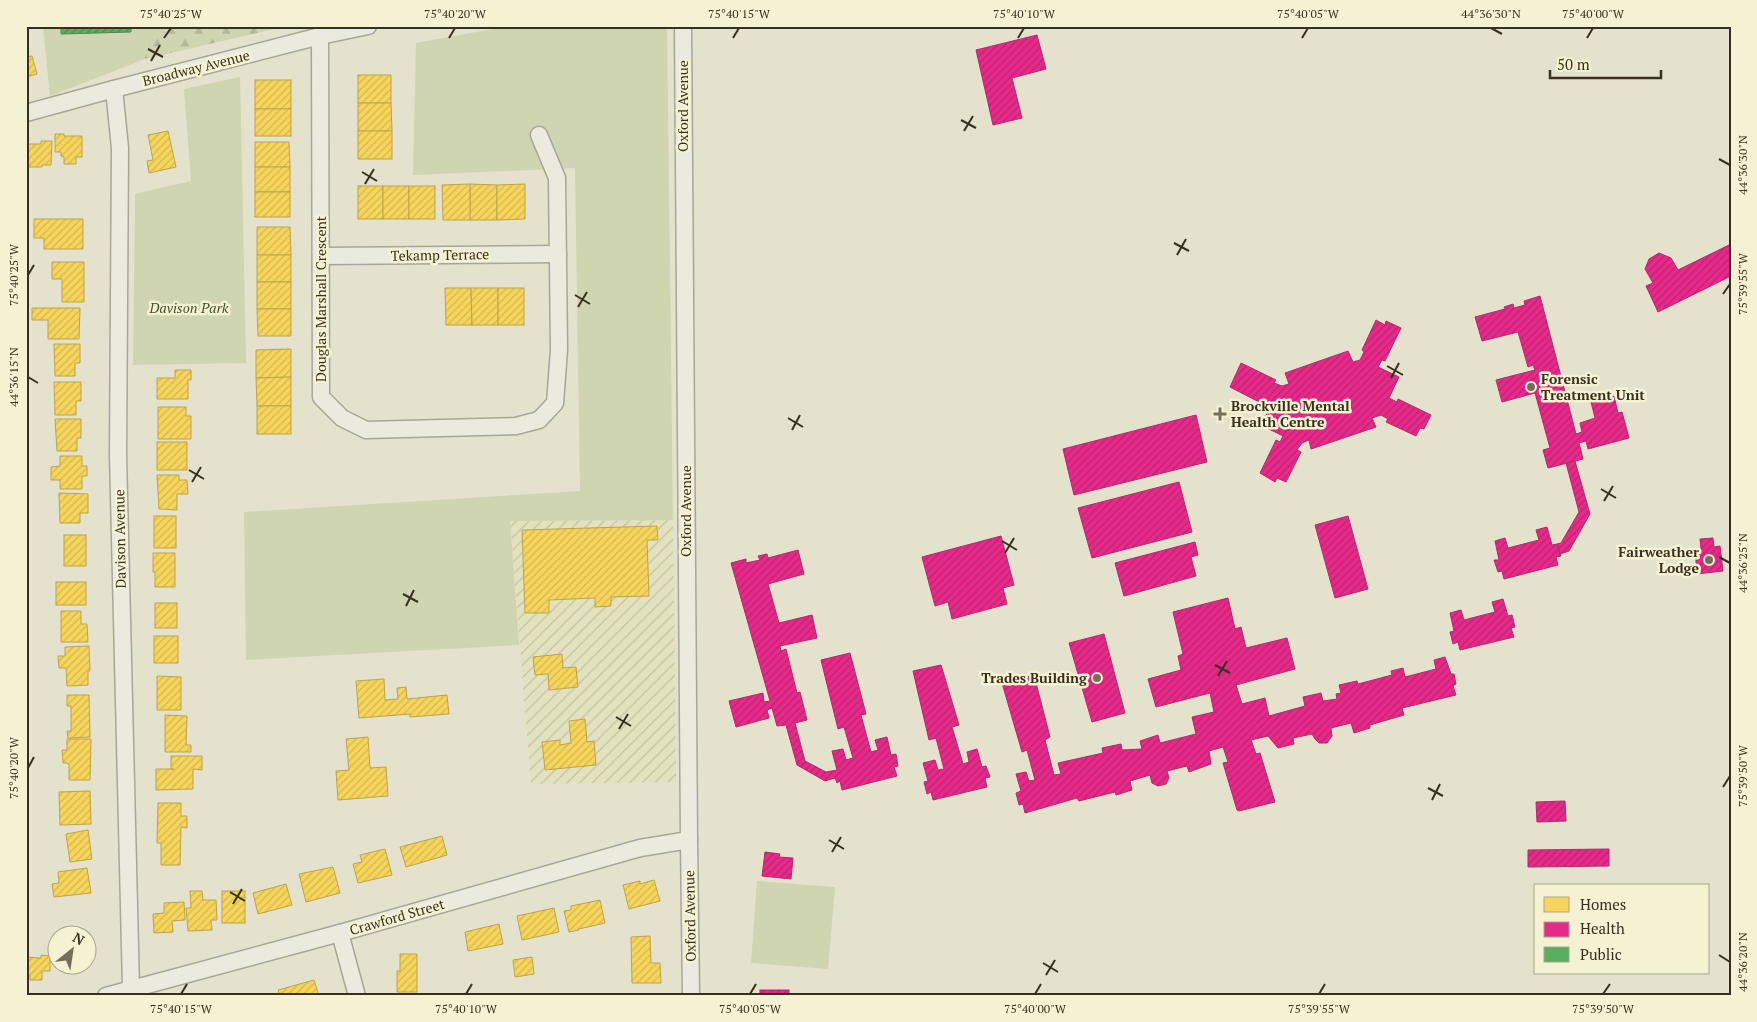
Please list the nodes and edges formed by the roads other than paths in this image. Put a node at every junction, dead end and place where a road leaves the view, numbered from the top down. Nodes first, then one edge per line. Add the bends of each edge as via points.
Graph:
1 (368, 26) edge
2 (682, 26) edge
3 (320, 36) junction
4 (114, 89) junction
5 (26, 113) edge
6 (539, 135) dead end
7 (558, 254) junction
8 (322, 256) junction
9 (689, 840) junction
10 (340, 933) junction
11 (131, 989) junction
12 (106, 996) edge
13 (357, 996) edge
14 (692, 996) edge

1 - 3 street, Broadway Avenue
2 - 9 street, Oxford Avenue
3 - 4 street, Broadway Avenue
3 - 8 street, Douglas Marshall Crescent
4 - 5 street, Broadway Avenue
4 - 11 street, Davison Avenue via 120,148 118,465
6 - 7 street, Douglas Marshall Crescent via 557,178
7 - 8 street, Tekamp Terrace
7 - 8 street, Douglas Marshall Crescent via 559,350 555,403 539,420 516,426 366,430 342,418 321,397
9 - 10 street, Crawford Street via 640,848
9 - 14 street, Oxford Avenue
10 - 11 street, Crawford Street
10 - 13 street
11 - 12 street, Crawford Street

